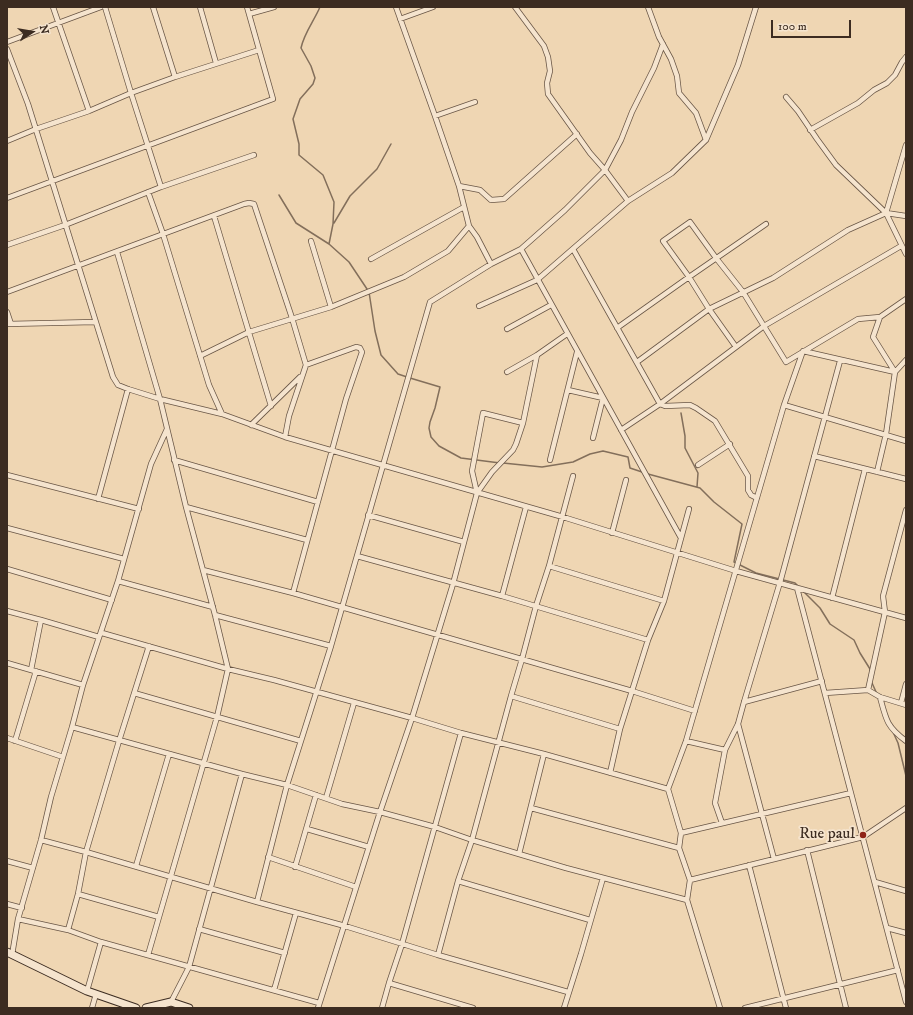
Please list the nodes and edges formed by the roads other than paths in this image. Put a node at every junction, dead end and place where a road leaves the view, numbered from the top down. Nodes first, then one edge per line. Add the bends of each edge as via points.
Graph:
1 (53, 7) edge
2 (101, 7) edge
3 (105, 7) edge
4 (153, 7) edge
5 (200, 7) edge
6 (247, 7) edge
7 (274, 7) edge
8 (396, 7) edge
9 (434, 7) edge
10 (514, 7) edge
11 (648, 7) edge
12 (756, 7) edge
13 (249, 14) junction
14 (400, 19) junction
15 (58, 23) junction
16 (7, 42) edge
17 (663, 44) junction
18 (7, 49) edge
19 (259, 50) junction
20 (906, 57) edge
21 (216, 63) junction
22 (175, 77) junction
23 (131, 94) junction
24 (786, 97) dead end
25 (475, 102) dead end
26 (89, 111) junction
27 (435, 116) junction
28 (36, 129) junction
29 (810, 130) junction
30 (578, 134) junction
31 (706, 140) junction
32 (7, 141) edge
33 (148, 145) junction
34 (906, 145) edge
35 (254, 155) dead end
36 (605, 170) junction
37 (52, 181) junction
38 (459, 186) junction
39 (161, 187) junction
40 (148, 192) junction
41 (7, 198) edge
42 (628, 201) junction
43 (464, 206) junction
44 (886, 213) junction
45 (214, 216) junction
46 (906, 216) edge
47 (766, 224) dead end
48 (65, 225) junction
49 (469, 226) junction
50 (163, 234) junction
51 (311, 241) dead end
52 (7, 245) edge
53 (901, 246) junction
54 (521, 249) junction
55 (573, 249) junction
56 (117, 252) junction
57 (906, 254) edge
58 (716, 258) junction
59 (371, 260) dead end
60 (491, 264) junction
61 (78, 266) junction
62 (689, 277) junction
63 (537, 280) junction
64 (7, 292) edge
65 (743, 292) junction
66 (906, 299) edge
67 (551, 305) junction
68 (479, 306) dead end
69 (332, 307) junction
70 (709, 309) junction
71 (7, 312) edge
72 (880, 317) junction
73 (292, 318) junction
74 (96, 322) junction
75 (9, 324) edge
76 (764, 326) junction
77 (507, 328) dead end
78 (617, 328) junction
79 (249, 332) junction
80 (567, 334) junction
81 (736, 347) junction
82 (577, 352) junction
83 (803, 352) junction
84 (538, 355) junction
85 (200, 356) junction
86 (906, 360) edge
87 (840, 361) junction
88 (637, 362) junction
89 (306, 365) junction
90 (507, 372) dead end
91 (895, 372) junction
92 (301, 375) junction
93 (128, 390) junction
94 (568, 390) junction
95 (603, 398) junction
96 (160, 399) junction
97 (660, 404) junction
98 (784, 405) junction
99 (271, 406) junction
100 (222, 414) junction
101 (825, 417) junction
102 (523, 423) junction
103 (251, 424) junction
104 (167, 429) junction
105 (621, 430) junction
106 (886, 434) junction
107 (285, 437) junction
108 (593, 438) dead end
109 (906, 440) edge
110 (730, 444) junction
111 (332, 450) junction
112 (814, 456) junction
113 (174, 460) junction
114 (550, 460) dead end
115 (383, 465) junction
116 (698, 465) dead end
117 (865, 469) junction
118 (877, 472) junction
119 (7, 475) edge
120 (573, 476) dead end
121 (906, 479) edge
122 (626, 480) dead end
123 (477, 493) junction
124 (757, 498) junction
125 (98, 499) junction
126 (318, 502) junction
127 (186, 506) junction
128 (526, 507) junction
129 (689, 508) dead end
130 (139, 509) junction
131 (906, 510) edge
132 (368, 515) junction
133 (562, 517) junction
134 (7, 528) edge
135 (612, 533) junction
136 (681, 538) junction
137 (307, 540) junction
138 (464, 542) junction
139 (678, 553) junction
140 (357, 556) junction
141 (124, 559) junction
142 (549, 566) junction
143 (7, 569) edge
144 (203, 570) junction
145 (736, 570) junction
146 (118, 581) junction
147 (780, 583) junction
148 (453, 584) junction
149 (797, 588) junction
150 (293, 593) junction
151 (502, 596) junction
152 (832, 598) junction
153 (112, 600) junction
154 (664, 601) junction
155 (536, 606) junction
156 (213, 607) junction
157 (342, 607) junction
158 (7, 611) edge
159 (885, 612) junction
160 (215, 615) junction
161 (906, 618) edge
162 (41, 620) junction
163 (100, 635) junction
164 (437, 635) junction
165 (648, 640) junction
166 (149, 646) junction
167 (331, 646) junction
168 (522, 659) junction
169 (7, 663) edge
170 (228, 669) junction
171 (33, 670) junction
172 (822, 681) junction
173 (906, 684) edge
174 (83, 685) junction
175 (868, 690) junction
176 (632, 691) junction
177 (316, 692) junction
178 (134, 693) junction
179 (825, 693) junction
180 (511, 696) junction
181 (880, 697) junction
182 (744, 702) junction
183 (354, 703) junction
184 (901, 703) junction
185 (906, 705) edge
186 (695, 711) junction
187 (217, 717) junction
188 (412, 718) junction
189 (738, 724) junction
190 (72, 727) junction
191 (620, 728) junction
192 (461, 732) junction
193 (7, 738) edge
194 (15, 741) junction
195 (119, 741) junction
196 (300, 741) junction
197 (686, 741) junction
198 (906, 741) edge
199 (499, 743) junction
200 (725, 750) junction
201 (169, 754) junction
202 (544, 754) junction
203 (64, 757) junction
204 (204, 764) junction
205 (610, 773) junction
206 (242, 774) junction
207 (287, 785) junction
208 (668, 789) junction
209 (851, 793) junction
210 (316, 794) junction
211 (326, 798) junction
212 (531, 808) junction
213 (906, 808) edge
214 (380, 812) junction
215 (762, 814) junction
216 (722, 823) junction
217 (435, 827) junction
218 (307, 829) junction
219 (681, 832) junction
220 (863, 837) junction
221 (41, 840) junction
222 (472, 840) junction
223 (369, 847) junction
224 (679, 848) junction
225 (807, 850) junction
226 (86, 852) junction
227 (519, 854) junction
228 (268, 858) junction
229 (774, 859) junction
230 (7, 861) edge
231 (749, 865) junction
232 (136, 866) junction
233 (296, 867) junction
234 (33, 868) junction
235 (170, 876) junction
236 (603, 878) junction
237 (690, 880) junction
238 (458, 881) junction
239 (875, 882) junction
240 (356, 887) junction
241 (210, 888) junction
242 (906, 891) edge
243 (78, 894) junction
244 (687, 900) junction
245 (257, 902) junction
246 (7, 904) edge
247 (22, 908) junction
248 (296, 913) junction
249 (159, 917) junction
250 (18, 919) junction
251 (590, 920) junction
252 (345, 926) junction
253 (886, 928) junction
254 (200, 929) junction
255 (68, 930) junction
256 (906, 933) edge
257 (101, 942) junction
258 (402, 944) junction
259 (285, 952) junction
260 (10, 954) edge
261 (148, 955) junction
262 (438, 955) junction
263 (189, 967) junction
264 (898, 970) junction
265 (389, 983) junction
266 (840, 983) junction
267 (274, 990) junction
268 (87, 991) junction
269 (568, 992) junction
270 (96, 994) junction
271 (784, 998) junction
272 (171, 1002) junction
273 (906, 1002) edge
274 (319, 1005) edge
275 (92, 1008) edge
276 (136, 1008) edge
277 (146, 1008) edge
278 (189, 1008) edge
279 (382, 1008) edge
280 (474, 1008) edge
281 (564, 1008) edge
282 (720, 1008) edge
283 (746, 1008) edge
284 (786, 1008) edge
285 (846, 1008) edge

1 - 15 street
2 - 15 street
3 - 23 street
4 - 22 street
5 - 21 street
6 - 13 street
7 - 13 street
8 - 14 street
9 - 14 street
10 - 30 street via 544,46 550,71 548,94
11 - 17 street
12 - 31 street via 738,65
13 - 19 street
14 - 27 street
15 - 16 street
15 - 26 street
17 - 31 street via 672,59 679,93 696,112
17 - 36 street
18 - 28 street
19 - 21 street
19 - 33 street via 273,98
20 - 29 street via 887,83 858,104
21 - 22 street
22 - 23 street
23 - 26 street
23 - 33 street
24 - 29 street
25 - 27 street
26 - 28 street
27 - 38 street
28 - 32 street
28 - 37 street
29 - 44 street via 836,165
30 - 36 street
30 - 38 street via 504,199 491,200 480,190
31 - 42 street via 672,173
33 - 37 street
33 - 39 street
34 - 44 street
35 - 39 street
36 - 42 street
36 - 54 street
37 - 41 street
37 - 48 street
38 - 43 street
39 - 40 street
40 - 48 street
40 - 50 street
42 - 55 street
43 - 49 street
43 - 59 street
44 - 46 street
44 - 53 street
44 - 65 street via 848,230 773,278
45 - 50 street
45 - 73 street via 244,204 254,204
45 - 79 street
47 - 58 street
48 - 52 street
48 - 61 street
49 - 60 street
49 - 69 street via 448,250 404,277
50 - 56 street
50 - 85 street
51 - 69 street
53 - 57 street
53 - 76 street
54 - 60 street
54 - 63 street
55 - 63 street
55 - 78 street
56 - 61 street
56 - 96 street
58 - 62 street
58 - 62 street via 690,222 663,241
58 - 65 street
60 - 115 street via 430,302
61 - 64 street
61 - 74 street
62 - 70 street
62 - 78 street
63 - 67 street
63 - 68 street
65 - 70 street
65 - 76 street
66 - 72 street
67 - 77 street
67 - 80 street
69 - 73 street
70 - 81 street
70 - 88 street
71 - 75 street
72 - 83 street via 858,319
72 - 91 street via 873,337
73 - 79 street
73 - 89 street
74 - 75 street
74 - 93 street via 113,377 118,385
76 - 81 street
76 - 83 street via 786,362
78 - 88 street
79 - 85 street
79 - 99 street
80 - 82 street
80 - 84 street
81 - 97 street
82 - 94 street
82 - 95 street
83 - 87 street
83 - 98 street
84 - 90 street
84 - 102 street
85 - 100 street
86 - 91 street
87 - 91 street
87 - 101 street
88 - 97 street
89 - 92 street
89 - 111 street via 356,347 362,352
91 - 106 street
92 - 99 street
92 - 107 street
93 - 96 street
93 - 125 street
94 - 95 street
94 - 114 street
95 - 105 street
95 - 108 street
96 - 100 street
96 - 104 street
97 - 105 street
97 - 110 street via 696,408 715,421
98 - 101 street
98 - 124 street
99 - 103 street
100 - 103 street
101 - 106 street
101 - 112 street
102 - 123 street via 513,450
102 - 123 street via 483,413 472,471
103 - 107 street
104 - 113 street
104 - 130 street via 153,457
105 - 136 street
106 - 109 street
106 - 118 street
107 - 111 street
110 - 116 street
110 - 124 street via 748,476 748,490
111 - 115 street
111 - 126 street
112 - 117 street
112 - 147 street
113 - 126 street
113 - 127 street
115 - 123 street
115 - 132 street
117 - 118 street
117 - 152 street
118 - 121 street
119 - 125 street
120 - 133 street
122 - 135 street
123 - 128 street
123 - 138 street
124 - 145 street
125 - 130 street
126 - 137 street
127 - 137 street
127 - 144 street
128 - 133 street
128 - 151 street
129 - 136 street
130 - 141 street
131 - 159 street via 883,596
132 - 138 street
132 - 140 street
133 - 135 street
133 - 142 street
134 - 141 street
135 - 139 street
136 - 139 street
137 - 150 street
138 - 148 street
139 - 145 street
139 - 154 street
140 - 148 street
140 - 157 street
141 - 146 street
142 - 154 street
142 - 155 street
143 - 153 street
144 - 150 street
144 - 156 street
145 - 147 street
145 - 186 street
146 - 153 street
146 - 156 street
147 - 149 street
147 - 182 street
148 - 151 street
148 - 164 street
149 - 152 street
149 - 172 street
150 - 157 street
151 - 155 street
152 - 159 street
153 - 163 street
154 - 165 street
155 - 165 street
155 - 168 street
156 - 160 street
157 - 164 street
157 - 167 street
158 - 162 street
159 - 161 street
159 - 175 street
160 - 167 street
160 - 170 street
162 - 163 street
162 - 171 street
163 - 166 street
163 - 174 street
164 - 168 street
164 - 188 street
165 - 176 street
166 - 170 street
166 - 178 street
167 - 177 street
168 - 176 street
168 - 180 street
169 - 171 street
170 - 177 street
170 - 187 street
171 - 174 street
171 - 194 street
172 - 179 street
172 - 182 street
173 - 184 street
174 - 190 street
175 - 179 street
175 - 181 street
176 - 186 street
176 - 191 street
177 - 183 street
177 - 196 street
178 - 187 street
178 - 195 street
179 - 209 street
180 - 191 street
180 - 199 street
181 - 184 street
181 - 198 street via 886,719 894,732
182 - 189 street
183 - 188 street
183 - 211 street
184 - 185 street
186 - 197 street
187 - 196 street
187 - 204 street
188 - 192 street
188 - 214 street
189 - 200 street
189 - 215 street
190 - 195 street
190 - 203 street
191 - 205 street
192 - 199 street
192 - 217 street
193 - 194 street
194 - 203 street
195 - 201 street
195 - 226 street
196 - 207 street
197 - 200 street
197 - 208 street
199 - 202 street
199 - 222 street
200 - 216 street via 715,803
201 - 204 street
201 - 232 street
202 - 205 street
202 - 212 street
203 - 221 street
204 - 206 street
204 - 235 street
205 - 208 street
206 - 207 street
206 - 241 street
207 - 210 street
207 - 228 street
208 - 219 street
209 - 215 street
209 - 220 street
210 - 211 street
210 - 218 street
211 - 214 street
212 - 224 street
212 - 227 street
213 - 220 street
214 - 217 street
214 - 223 street
215 - 216 street
215 - 229 street
216 - 219 street
217 - 222 street
217 - 258 street
218 - 223 street
218 - 233 street
219 - 224 street
220 - 225 street
220 - 239 street
221 - 226 street
221 - 234 street
222 - 227 street
222 - 238 street
223 - 240 street
224 - 237 street
225 - 229 street
225 - 266 street
226 - 232 street
226 - 243 street
227 - 236 street
228 - 233 street
228 - 245 street
229 - 231 street
230 - 234 street
231 - 237 street
231 - 271 street
232 - 235 street
233 - 240 street
234 - 247 street
235 - 241 street
235 - 249 street
236 - 244 street
236 - 251 street
237 - 244 street
238 - 251 street
238 - 262 street
239 - 242 street
239 - 253 street
240 - 252 street
241 - 245 street
241 - 254 street
243 - 249 street
243 - 255 street
244 - 282 street
245 - 248 street
246 - 247 street
247 - 250 street
248 - 252 street
248 - 259 street
249 - 261 street
250 - 255 street
250 - 260 street
251 - 269 street
252 - 258 street
252 - 274 street
253 - 256 street
253 - 264 street
254 - 259 street
254 - 263 street
255 - 257 street
257 - 261 street
257 - 268 street
258 - 262 street
258 - 265 street
259 - 267 street
260 - 268 street
261 - 263 street
262 - 269 street
263 - 267 street
263 - 272 street
264 - 266 street
264 - 273 street
265 - 279 street
265 - 280 street
266 - 271 street
266 - 285 street
267 - 274 street
268 - 270 street
269 - 281 street
270 - 275 street
270 - 276 street
271 - 283 street
271 - 284 street
272 - 277 street
272 - 278 street

